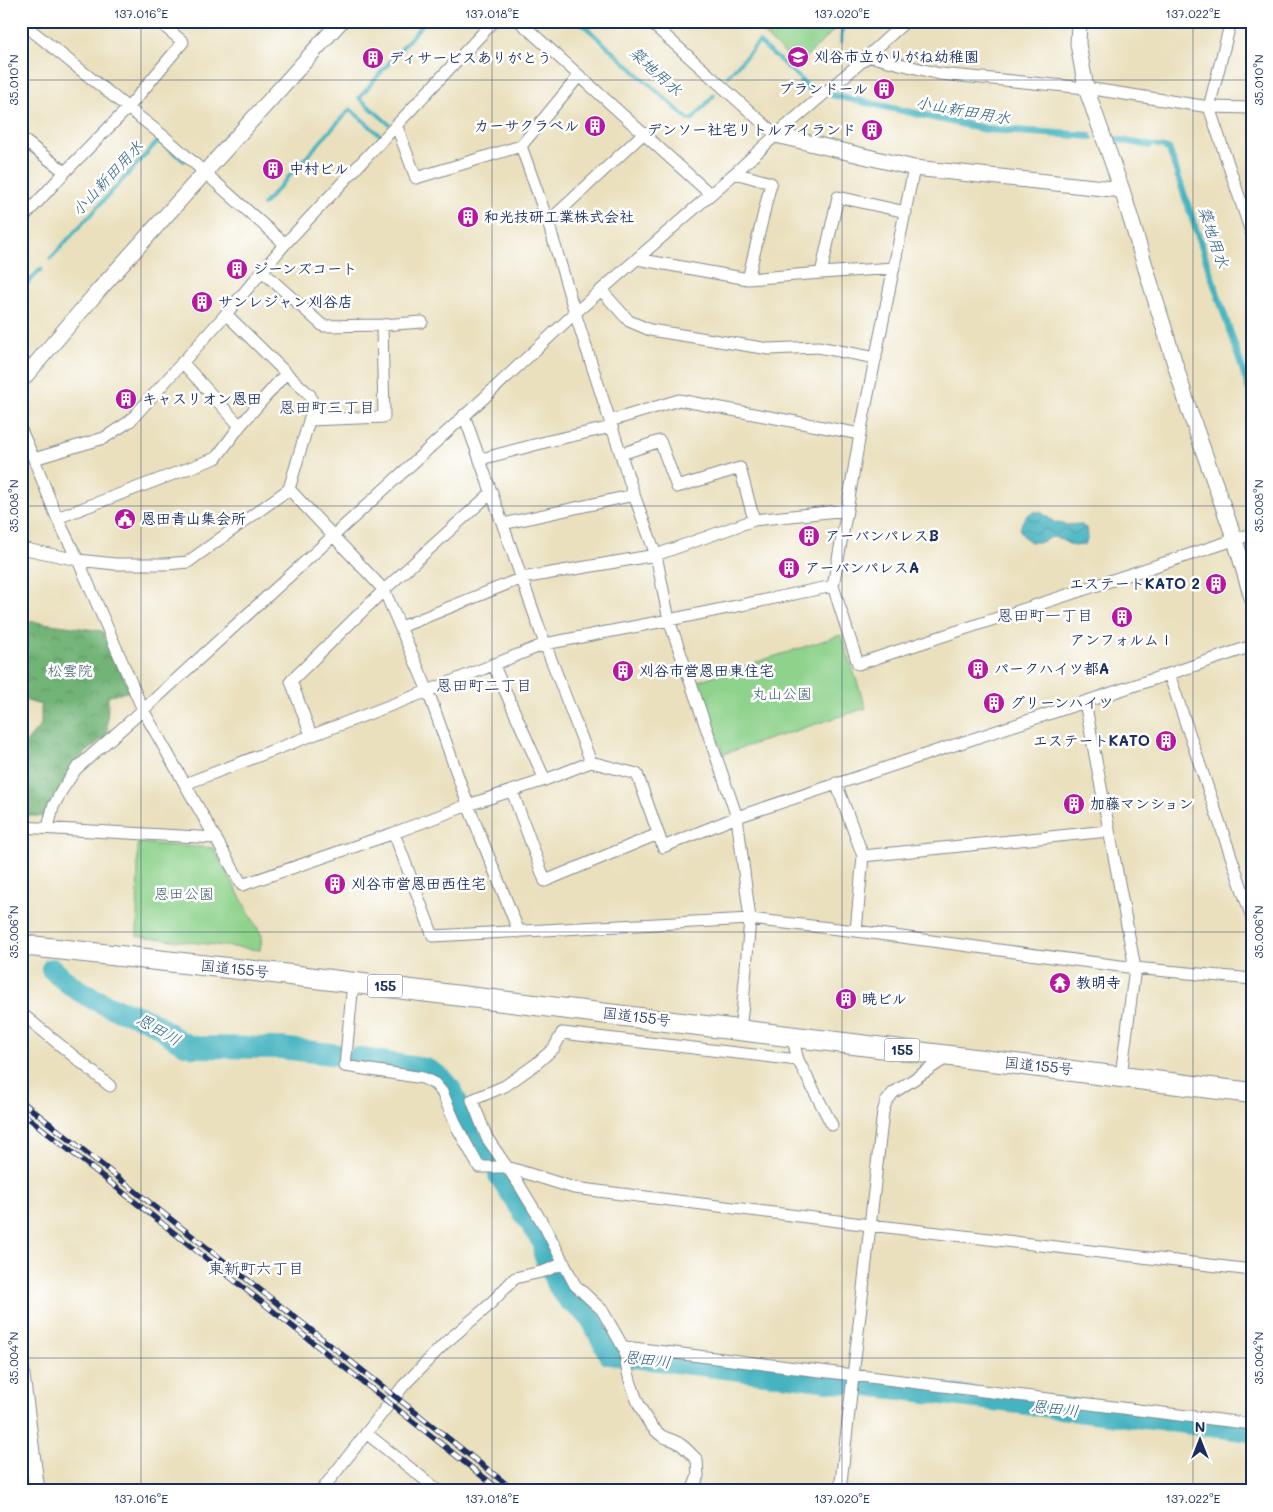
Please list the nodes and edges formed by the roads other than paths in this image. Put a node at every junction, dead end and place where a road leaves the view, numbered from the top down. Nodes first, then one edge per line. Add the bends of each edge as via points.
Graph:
1 (158, 21) edge
2 (341, 21) edge
3 (494, 21) edge
4 (519, 21) edge
5 (649, 21) edge
6 (906, 21) edge
7 (1079, 21) edge
8 (1230, 21) edge
9 (21, 22) edge
10 (868, 56) junction
11 (578, 76) junction
12 (1086, 88) junction
13 (1210, 107) junction
14 (128, 108) junction
15 (1252, 108) edge
16 (396, 126) junction
17 (644, 133) junction
18 (776, 135) junction
19 (21, 138) edge
20 (521, 146) junction
21 (914, 168) junction
22 (66, 172) junction
23 (205, 173) junction
24 (735, 173) junction
25 (1122, 190) junction
26 (710, 194) junction
27 (906, 212) junction
28 (21, 220) edge
29 (548, 222) junction
30 (1252, 235) edge
31 (285, 244) junction
32 (637, 259) junction
33 (894, 268) junction
34 (262, 272) junction
35 (821, 272) junction
36 (748, 279) junction
37 (601, 290) junction
38 (575, 313) junction
39 (226, 314) junction
40 (422, 322) dead end
41 (382, 325) junction
42 (876, 358) junction
43 (182, 362) junction
44 (286, 373) junction
45 (22, 377) edge
46 (464, 415) junction
47 (309, 420) junction
48 (611, 424) junction
49 (240, 426) junction
50 (21, 430) edge
51 (860, 434) junction
52 (621, 454) junction
53 (34, 459) junction
54 (481, 459) junction
55 (289, 490) junction
56 (492, 492) junction
57 (634, 495) junction
58 (847, 510) junction
59 (57, 518) junction
60 (754, 520) junction
61 (503, 524) junction
62 (1252, 534) edge
63 (332, 536) junction
64 (1235, 540) junction
65 (21, 548) edge
66 (656, 555) junction
67 (78, 560) junction
68 (522, 578) junction
69 (833, 586) junction
70 (384, 590) junction
71 (1252, 598) edge
72 (669, 620) junction
73 (401, 626) junction
74 (545, 644) junction
75 (1252, 646) edge
76 (493, 664) junction
77 (1169, 674) junction
78 (428, 691) junction
79 (1085, 702) junction
80 (143, 710) junction
81 (311, 735) junction
82 (591, 762) junction
83 (545, 780) junction
84 (836, 783) junction
85 (185, 784) junction
86 (512, 791) junction
87 (468, 805) junction
88 (737, 817) junction
89 (21, 827) edge
90 (48, 828) junction
91 (1108, 831) junction
92 (394, 833) junction
93 (658, 834) junction
94 (216, 838) junction
95 (863, 856) junction
96 (1252, 918) edge
97 (750, 919) junction
98 (856, 931) junction
99 (519, 932) junction
100 (21, 945) edge
101 (1135, 968) junction
102 (1252, 979) edge
103 (353, 982) junction
104 (21, 1013) edge
105 (740, 1029) junction
106 (792, 1036) junction
107 (949, 1056) junction
108 (798, 1060) junction
109 (1121, 1076) junction
110 (110, 1086) dead end
111 (1252, 1093) edge
112 (832, 1124) dead end
113 (507, 1167) junction
114 (870, 1225) junction
115 (564, 1263) junction
116 (1252, 1270) edge
117 (625, 1353) junction
118 (21, 1368) edge
119 (853, 1376) junction
120 (1252, 1424) edge
121 (366, 1433) junction
122 (27, 1461) edge
123 (37, 1491) edge
124 (321, 1491) edge
125 (439, 1491) edge
126 (692, 1491) edge
127 (840, 1491) edge

1 - 14 street via 184,42
2 - 23 street
3 - 16 street
4 - 11 street
5 - 18 street
6 - 10 street
7 - 12 street via 1078,44
8 - 13 street
9 - 14 street
10 - 12 street via 940,74
10 - 18 street
11 - 17 street
11 - 20 street
12 - 13 street
12 - 25 street
13 - 15 street
13 - 30 street
14 - 22 street
14 - 23 street
16 - 20 street via 416,178
16 - 31 street
17 - 26 street
17 - 29 street
18 - 21 street
18 - 24 street
19 - 22 street
20 - 29 street
21 - 25 street
21 - 27 street
22 - 28 street
23 - 31 street
23 - 45 street
24 - 26 street
24 - 36 street via 771,183
25 - 64 street via 1190,410
26 - 32 street
27 - 33 street
27 - 35 street via 838,198
29 - 38 street
31 - 34 street
32 - 36 street
32 - 37 street
33 - 35 street
33 - 42 street
34 - 39 street
34 - 41 street via 323,326
35 - 36 street
37 - 38 street
37 - 42 street via 629,321 650,330 769,349 818,347
38 - 46 street
38 - 48 street
39 - 43 street
39 - 44 street
40 - 41 street
41 - 47 street via 384,417
42 - 51 street
43 - 49 street
43 - 53 street via 130,421 118,430 104,438
44 - 47 street via 310,395
44 - 49 street
46 - 54 street
46 - 63 street
47 - 55 street
48 - 51 street via 679,400
48 - 52 street
48 - 54 street
49 - 59 street via 216,458
50 - 53 street
51 - 58 street
52 - 57 street
52 - 60 street via 660,441 677,487 740,468
53 - 59 street
54 - 56 street
55 - 63 street
55 - 67 street via 188,562 124,564
56 - 61 street
56 - 70 street
57 - 61 street
57 - 66 street
58 - 60 street
58 - 69 street
59 - 67 street
60 - 66 street
61 - 68 street
62 - 64 street
63 - 70 street
63 - 80 street
64 - 69 street via 858,664
64 - 71 street
65 - 67 street
66 - 68 street
66 - 72 street
67 - 80 street
68 - 73 street
68 - 74 street
69 - 72 street
70 - 73 street
70 - 81 street via 291,681
72 - 74 street
72 - 88 street
73 - 78 street
74 - 76 street
74 - 82 street
75 - 77 street
76 - 78 street
76 - 83 street
77 - 79 street
77 - 96 street
78 - 81 street
78 - 87 street
79 - 84 street
79 - 91 street
80 - 85 street
80 - 90 street via 76,769 53,807
81 - 85 street
82 - 83 street
82 - 93 street via 637,774
83 - 86 street
84 - 88 street
84 - 95 street
85 - 94 street
86 - 87 street
86 - 93 street via 545,881
87 - 92 street
87 - 99 street
88 - 93 street via 663,847
88 - 97 street
89 - 90 street
90 - 94 street
91 - 95 street
91 - 101 street
92 - 94 street via 242,885
92 - 99 street via 433,936
95 - 98 street
97 - 98 street
97 - 99 street
97 - 105 street
98 - 101 street
100 - 103 highway, 国道155号 / 155
101 - 102 street
101 - 109 street
103 - 105 highway, 国道155号 / 155
103 - 113 street via 346,1066 423,1078 435,1084 480,1167
104 - 110 street
105 - 106 highway, 国道155号 / 155
106 - 107 highway, 国道155号 / 155
106 - 108 street
107 - 109 highway, 国道155号 / 155
107 - 114 street via 886,1102
108 - 112 street
108 - 113 street via 562,1033 554,1048 536,1064 505,1086 472,1100 487,1138
109 - 111 highway, 国道155号 / 155
113 - 114 street via 574,1188
113 - 115 street
114 - 116 street
114 - 119 street
115 - 117 street via 575,1286 602,1310
115 - 121 street via 515,1278 404,1385
117 - 119 street
117 - 126 street via 637,1401 648,1423 662,1436 680,1443 697,1460 698,1476
118 - 122 street
119 - 120 street
119 - 127 street
121 - 124 street
121 - 125 street
122 - 123 street

